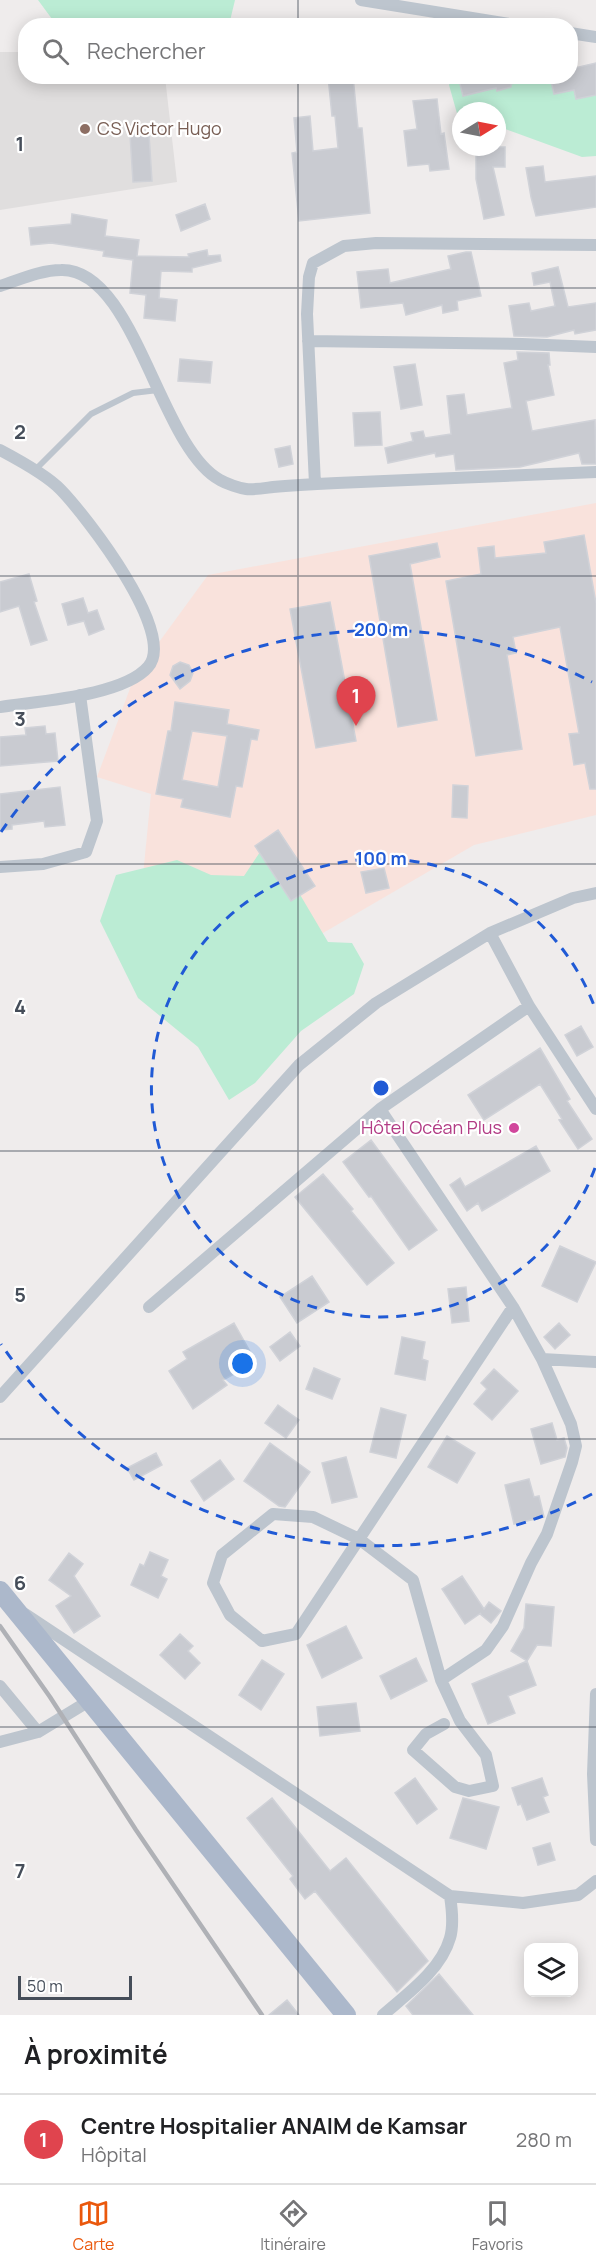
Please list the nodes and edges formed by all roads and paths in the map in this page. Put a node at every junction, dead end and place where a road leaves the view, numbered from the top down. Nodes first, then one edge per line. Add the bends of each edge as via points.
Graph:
1 (361, 0) edge
2 (472, 18) edge
3 (578, 34) edge
4 (596, 37) edge
5 (596, 245) edge
6 (0, 286) edge
7 (308, 341) junction
8 (596, 347) edge
9 (158, 390) junction
10 (1, 453) edge
11 (33, 471) junction
12 (596, 472) edge
13 (315, 484) junction
14 (80, 695) junction
15 (0, 707) edge
16 (0, 867) edge
17 (596, 892) edge
18 (490, 933) junction
19 (529, 1005) junction
20 (380, 1109) junction
21 (596, 1109) edge
22 (149, 1307) dead end
23 (513, 1307) junction
24 (542, 1359) junction
25 (596, 1362) edge
26 (0, 1397) edge
27 (358, 1539) junction
28 (6, 1598) edge
29 (441, 1680) junction
30 (0, 1686) edge
31 (596, 1694) edge
32 (89, 1701) junction
33 (444, 1724) dead end
34 (38, 1732) junction
35 (0, 1742) edge
36 (596, 1840) edge
37 (596, 1881) edge
38 (450, 1896) junction
39 (346, 2015) edge
40 (383, 2015) edge

1 - 2 street
3 - 4 street
5 - 7 street via 344,246 313,262 309,277
6 - 9 street via 62,270 78,273 100,287 111,299
7 - 8 street
7 - 13 street
9 - 11 lane via 133,393 92,414
9 - 13 street via 198,461 220,480 247,489
10 - 11 street
11 - 14 street via 60,488 101,537 142,605 155,644 151,665 137,678
12 - 13 street
14 - 15 street
14 - 16 street via 97,821 86,852 43,864
17 - 18 street
18 - 19 street
18 - 26 street via 376,1003 299,1065
19 - 20 street
19 - 21 street
20 - 22 street
20 - 23 street
23 - 24 street
23 - 27 street
24 - 25 street
24 - 29 street via 571,1424 576,1446 572,1462 547,1534 503,1626 486,1650
27 - 27 street via 313,1517 273,1514 222,1555 213,1583 230,1615 262,1641 296,1634
27 - 29 street via 413,1580
28 - 32 main road
28 - 38 street
29 - 33 street via 460,1720 486,1755 493,1786 469,1791 455,1787 413,1750 426,1734
30 - 34 street
31 - 36 street
32 - 34 street
32 - 39 main road
34 - 35 street
37 - 38 street via 578,1895 523,1903
38 - 40 street via 450,1938 433,1970

